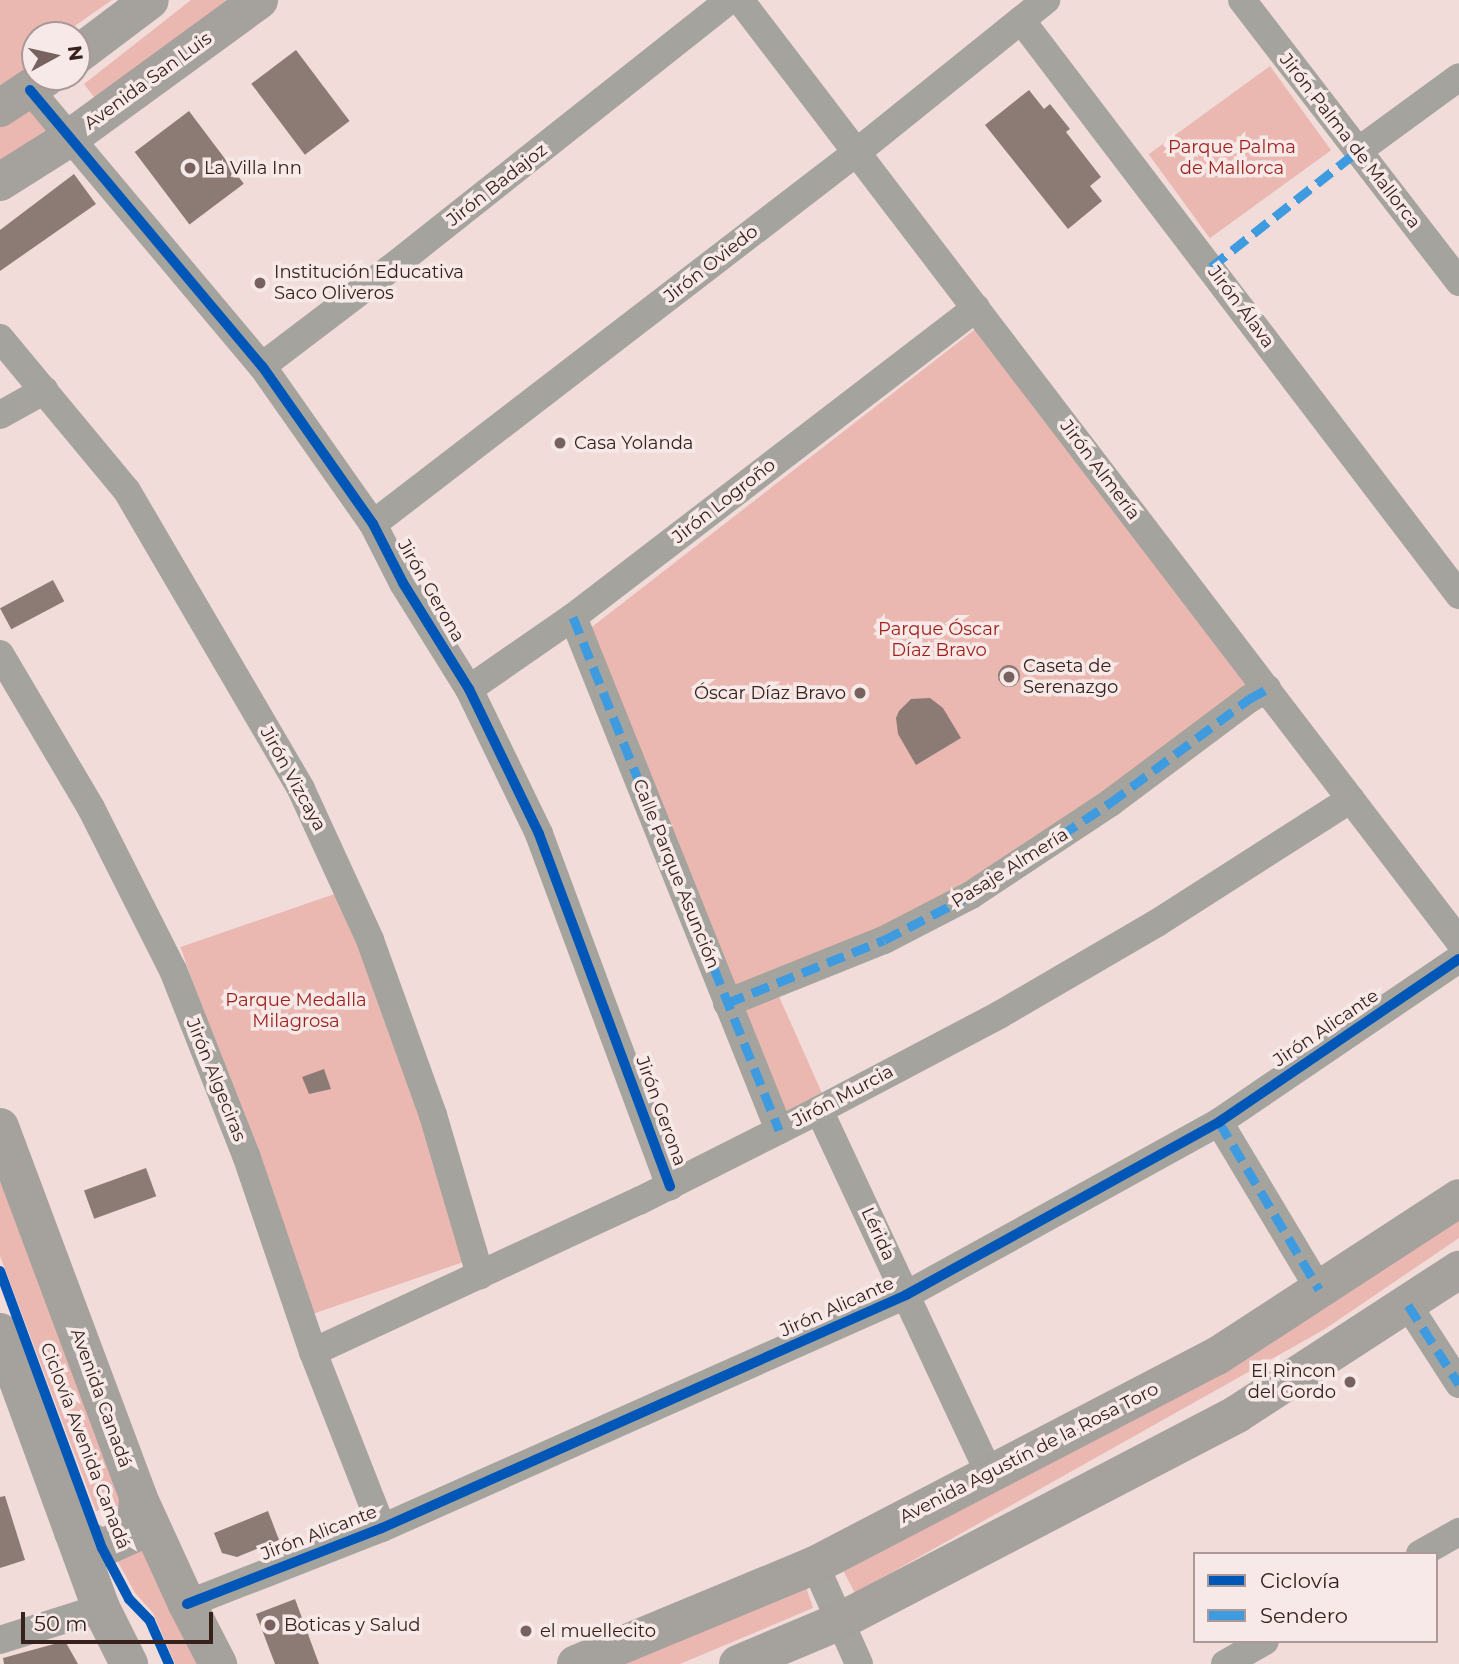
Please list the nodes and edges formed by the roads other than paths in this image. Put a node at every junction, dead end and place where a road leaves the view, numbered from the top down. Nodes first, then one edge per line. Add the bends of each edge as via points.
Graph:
1 (150, 0) edge
2 (259, 0) edge
3 (729, 0) edge
4 (740, 0) edge
5 (1046, 0) edge
6 (1242, 0) edge
7 (1021, 20) junction
8 (91, 44) edge
9 (1459, 77) edge
10 (26, 92) edge
11 (70, 138) junction
12 (1358, 151) junction
13 (857, 152) junction
14 (0, 182) edge
15 (1459, 282) edge
16 (976, 308) junction
17 (0, 338) edge
18 (262, 366) junction
19 (44, 390) junction
20 (0, 415) edge
21 (373, 524) junction
22 (1459, 595) edge
23 (573, 617) junction
24 (0, 654) edge
25 (469, 689) junction
26 (1267, 689) junction
27 (1351, 799) junction
28 (1459, 941) edge
29 (1459, 958) edge
30 (727, 1003) junction
31 (820, 1110) junction
32 (1219, 1122) junction
33 (0, 1126) edge
34 (779, 1130) junction
35 (670, 1186) junction
36 (1459, 1198) edge
37 (1459, 1270) edge
38 (481, 1275) junction
39 (1319, 1289) junction
40 (906, 1295) junction
41 (1408, 1305) junction
42 (0, 1332) edge
43 (313, 1352) junction
44 (1459, 1384) edge
45 (989, 1473) junction
46 (138, 1497) junction
47 (382, 1528) junction
48 (73, 1532) junction
49 (1459, 1532) edge
50 (1424, 1552) edge
51 (815, 1565) junction
52 (187, 1604) junction
53 (101, 1608) junction
54 (838, 1622) junction
55 (0, 1640) edge
56 (1262, 1643) edge
57 (129, 1664) edge
58 (218, 1664) edge
59 (576, 1664) edge
60 (738, 1664) edge
61 (859, 1664) edge
62 (1225, 1664) edge

1 - 8 street
2 - 11 street, Avenida San Luis
3 - 18 street, Jirón Badajoz
4 - 13 street, Jirón Almería
5 - 7 street, Jirón Oviedo
6 - 12 street, Jirón Palma de Mallorca
7 - 13 street, Jirón Oviedo
7 - 22 street, Jirón Álava
9 - 12 street
10 - 11 street, Jirón Gerona
11 - 14 street, Avenida San Luis
11 - 18 street, Jirón Gerona
12 - 15 street, Jirón Palma de Mallorca
13 - 16 street, Jirón Almería
13 - 21 street, Jirón Oviedo
16 - 23 street, Jirón Logroño
16 - 26 street, Jirón Almería
17 - 19 street, Jirón Vizcaya
18 - 21 street, Jirón Gerona
19 - 20 street
19 - 38 street, Jirón Vizcaya via 127,491 301,789 370,940 433,1115
21 - 25 street, Jirón Gerona via 403,583
23 - 25 street, Jirón Logroño
23 - 30 street, Calle Parque Asunción
24 - 43 street, Jirón Algeciras via 91,808 173,970 246,1155
25 - 35 street, Jirón Gerona via 539,834
26 - 27 street, Jirón Almería
26 - 30 street, Pasaje Almería via 1110,803 971,895 884,940
27 - 28 street, Jirón Almería
27 - 31 street, Jirón Murcia via 1145,929
29 - 32 street, Jirón Alicante
30 - 34 street, Calle Parque Asunción
31 - 34 street, Jirón Murcia
31 - 40 street, Lérida
32 - 39 street
32 - 40 street, Jirón Alicante
33 - 46 street, Avenida Canadá
34 - 35 street, Jirón Murcia
35 - 38 street, Jirón Murcia
36 - 39 street, Avenida Agustín de la Rosa Toro
37 - 41 street
38 - 43 street, Jirón Murcia
39 - 45 street, Avenida Agustín de la Rosa Toro via 1217,1356
40 - 45 street, Lérida
40 - 47 street, Jirón Alicante
41 - 44 street
41 - 54 street via 1237,1414
42 - 48 street
43 - 47 street, Jirón Algeciras
45 - 51 street, Avenida Agustín de la Rosa Toro
46 - 48 street via 135,1533 102,1548
46 - 52 street, Avenida Canadá
47 - 52 street, Jirón Alicante
48 - 53 street
49 - 50 street
51 - 54 street
51 - 59 street, Avenida Agustín de la Rosa Toro
52 - 58 street, Avenida Canadá
53 - 55 street
53 - 57 street
54 - 60 street
54 - 61 street
56 - 62 street

